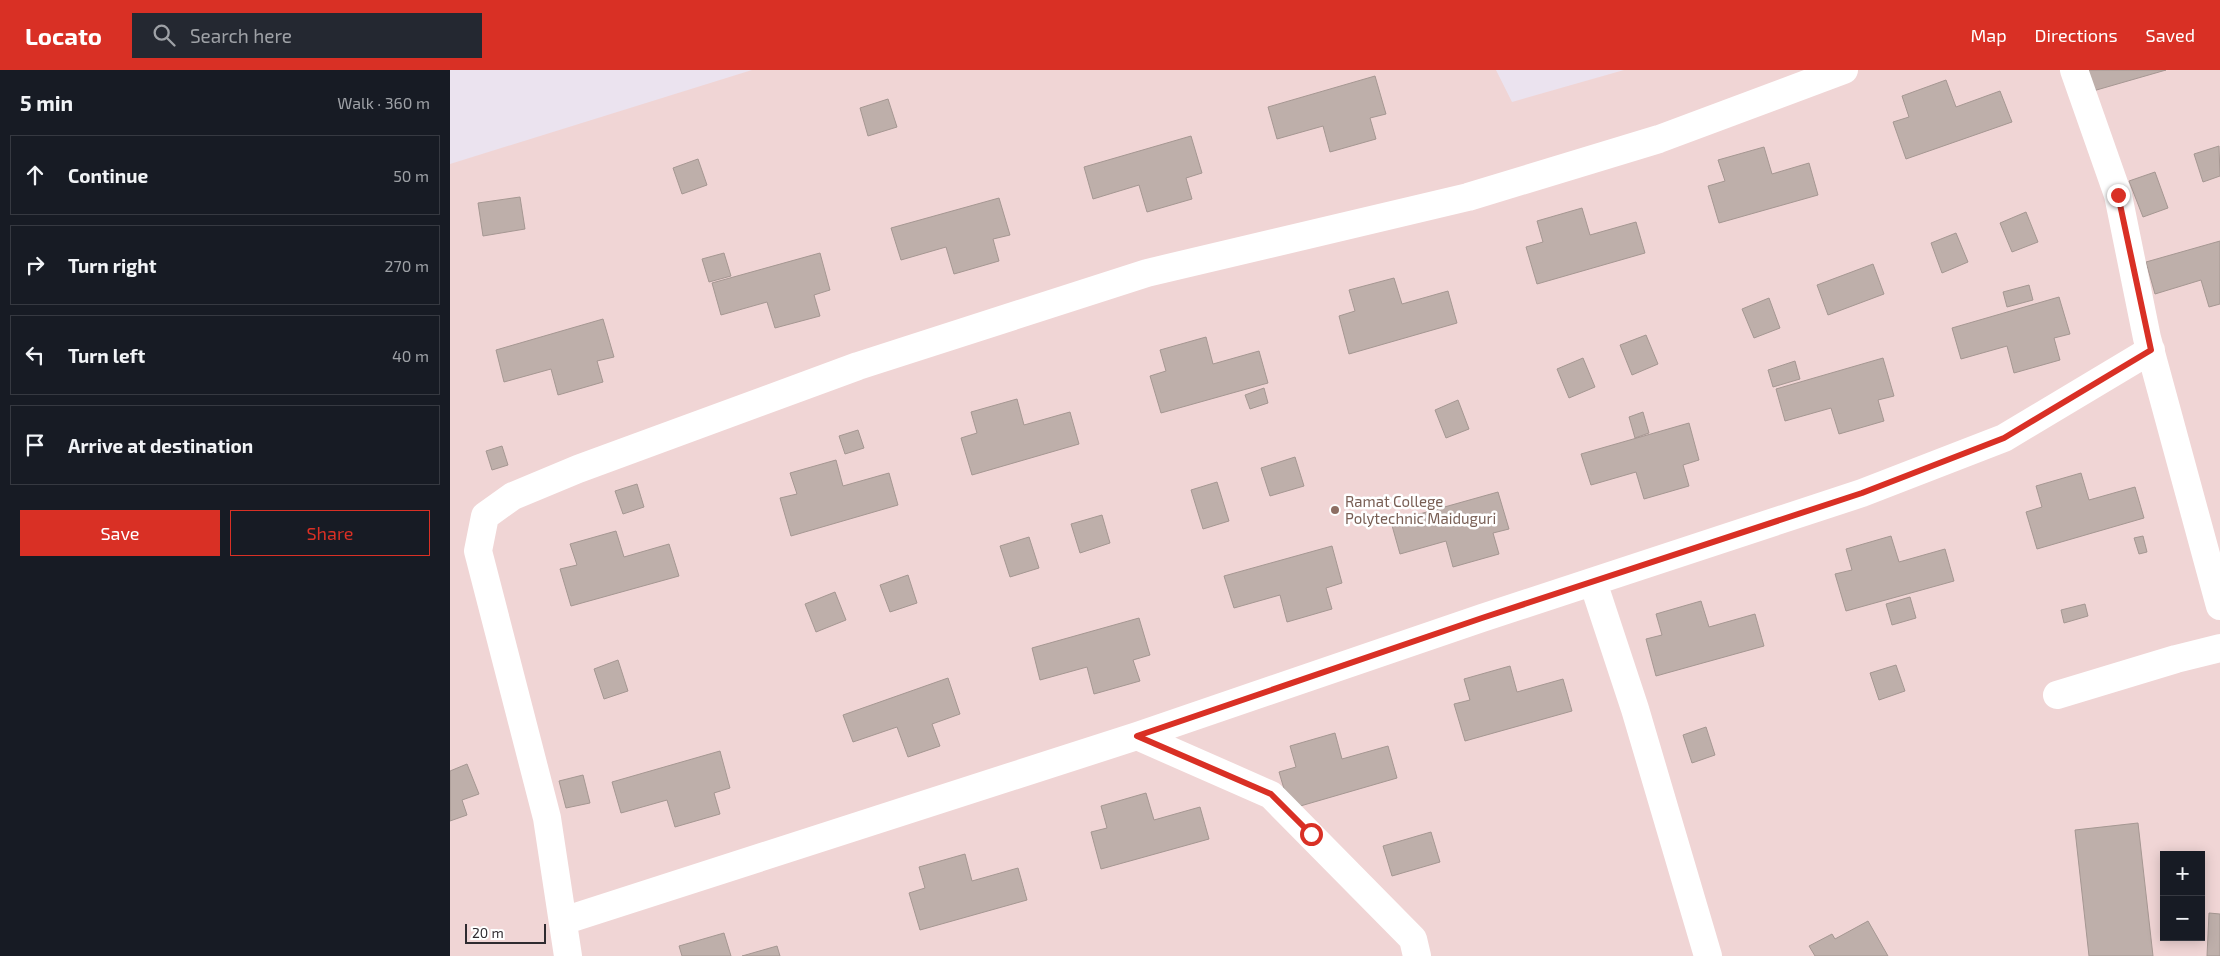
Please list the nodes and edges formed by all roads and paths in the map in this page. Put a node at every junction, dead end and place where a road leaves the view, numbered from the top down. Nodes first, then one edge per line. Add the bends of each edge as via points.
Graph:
1 (1844, 70) edge
2 (2074, 70) edge
3 (2151, 350) junction
4 (1593, 582) junction
5 (2220, 606) edge
6 (2220, 648) edge
7 (2057, 695) dead end
8 (1137, 736) junction
9 (563, 922) junction
10 (568, 956) edge
11 (1417, 956) edge
12 (1708, 956) edge

1 - 9 street via 1659,139 1468,197 1147,273 858,366 513,496 485,516 478,551 547,818
2 - 3 street via 2118,195
3 - 4 street via 2004,438 1862,493
3 - 5 street
4 - 8 street
4 - 12 street via 1635,709
6 - 7 street
8 - 9 street
8 - 11 street via 1271,794 1413,939
9 - 10 street

